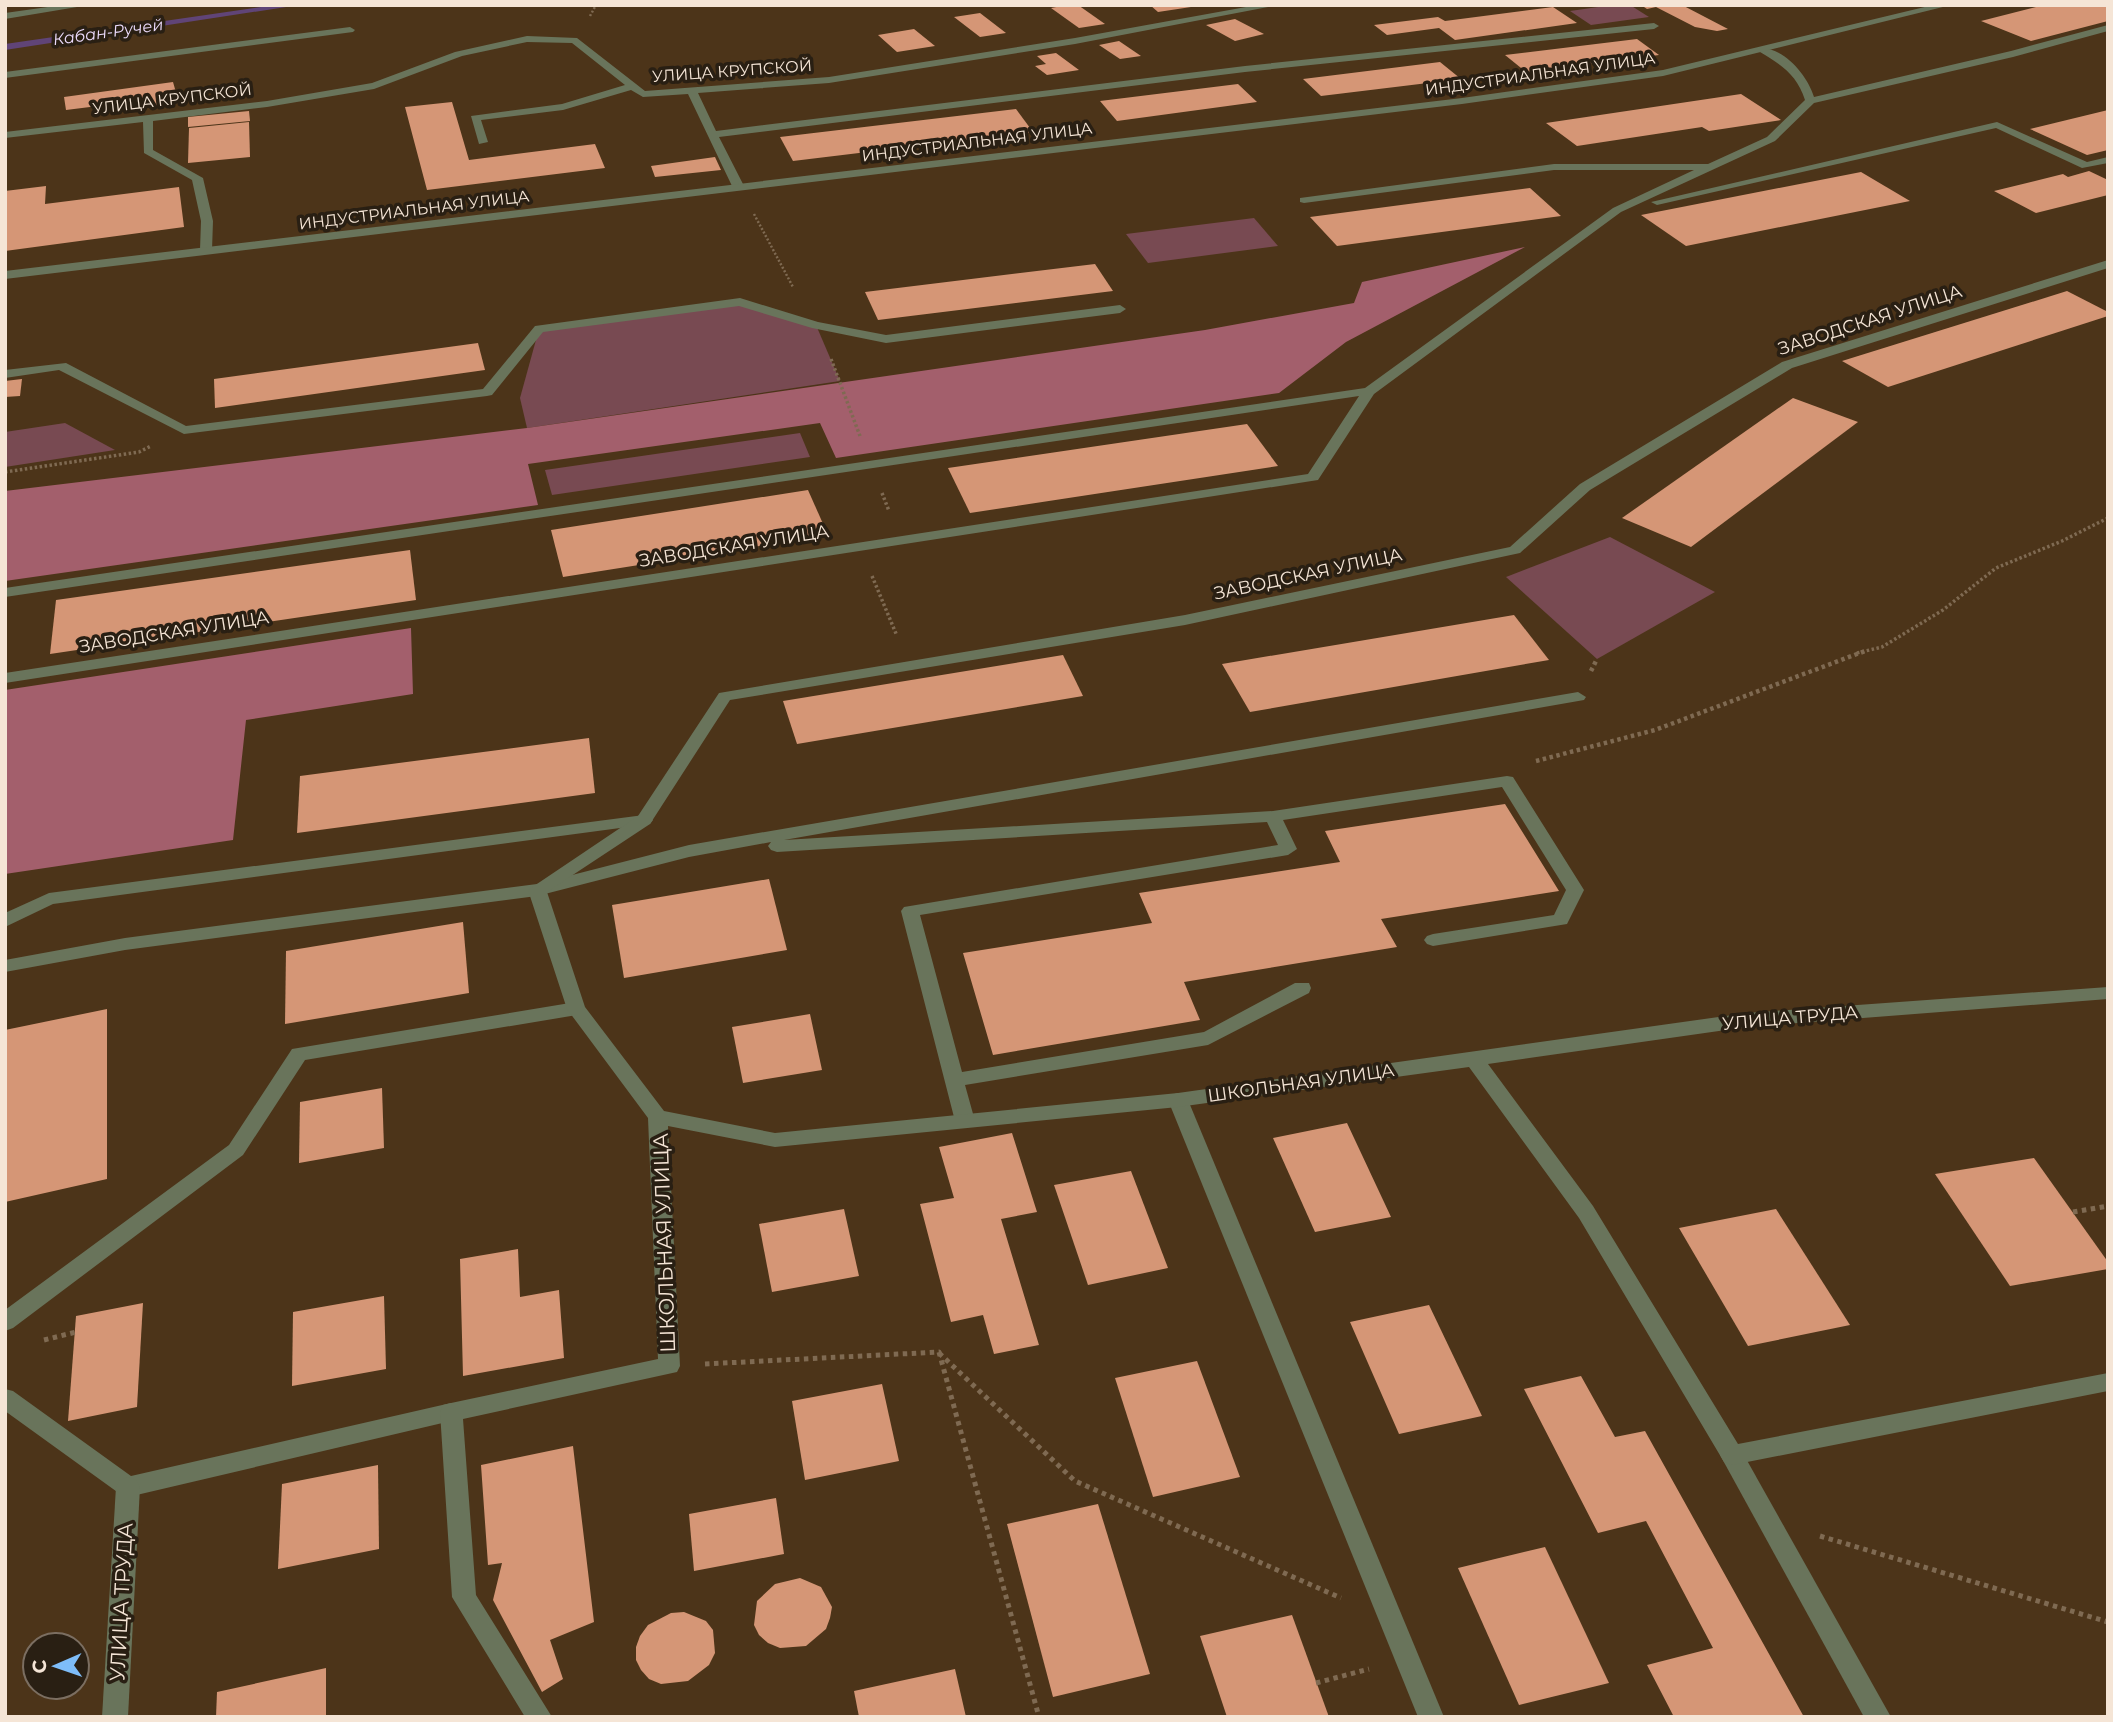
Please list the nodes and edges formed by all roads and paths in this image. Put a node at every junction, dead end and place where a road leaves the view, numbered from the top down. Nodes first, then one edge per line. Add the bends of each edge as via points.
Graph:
1 (84, 5) edge
2 (1275, 5) edge
3 (1946, 5) edge
4 (5, 16) edge
5 (1654, 26) dead end
6 (2108, 27) edge
7 (350, 30) dead end
8 (1764, 50) junction
9 (5, 75) edge
10 (632, 86) junction
11 (691, 90) junction
12 (1810, 101) junction
13 (148, 118) junction
14 (714, 134) junction
15 (5, 135) edge
16 (483, 142) dead end
17 (2108, 160) edge
18 (1713, 166) junction
19 (738, 186) junction
20 (1304, 200) dead end
21 (1618, 210) junction
22 (754, 215) dead end
23 (206, 250) junction
24 (774, 255) dead end
25 (2108, 264) edge
26 (5, 275) edge
27 (1120, 309) dead end
28 (5, 374) edge
29 (840, 381) dead end
30 (1369, 391) junction
31 (139, 452) dead end
32 (870, 463) junction
33 (5, 472) edge
34 (2108, 518) edge
35 (860, 547) junction
36 (5, 593) edge
37 (910, 665) junction
38 (5, 678) edge
39 (1578, 696) dead end
40 (1507, 780) junction
41 (1273, 816) junction
42 (644, 820) junction
43 (689, 852) junction
44 (537, 890) junction
45 (5, 921) edge
46 (1433, 940) dead end
47 (5, 966) edge
48 (1302, 988) dead end
49 (2108, 993) edge
50 (576, 1009) junction
51 (1474, 1059) junction
52 (956, 1080) junction
53 (1178, 1100) junction
54 (658, 1117) junction
55 (965, 1121) junction
56 (2108, 1206) edge
57 (2073, 1212) dead end
58 (5, 1322) edge
59 (939, 1352) junction
60 (669, 1366) junction
61 (2108, 1382) edge
62 (5, 1398) edge
63 (450, 1412) junction
64 (1732, 1455) junction
65 (128, 1487) junction
66 (1768, 1521) junction
67 (1392, 1620) junction
68 (2108, 1622) edge
69 (1408, 1660) junction
70 (1316, 1683) dead end
71 (115, 1717) edge
72 (539, 1717) edge
73 (1039, 1717) edge
74 (1431, 1717) edge
75 (1878, 1717) edge

1 - 4 street
2 - 11 street, УЛИЦА КРУПСКОЙ via 829,79
3 - 8 street, ИНДУСТРИАЛЬНАЯ УЛИЦА
5 - 14 street
6 - 12 street
7 - 9 street
8 - 12 street via 1805,80
8 - 19 street, ИНДУСТРИАЛЬНАЯ УЛИЦА via 1663,73 1462,101
10 - 11 street, УЛИЦА КРУПСКОЙ via 643,94
10 - 13 street, УЛИЦА КРУПСКОЙ via 574,40 527,39 459,54 374,86
10 - 16 street via 563,107 475,118
11 - 14 street
12 - 18 street, ЗАВОДСКАЯ УЛИЦА via 1771,139
13 - 15 street, УЛИЦА КРУПСКОЙ
13 - 23 street via 148,151 197,178 207,221
14 - 19 street
17 - 21 street, ЗАВОДСКАЯ УЛИЦА via 2086,166 1997,125
18 - 20 street via 1554,167
18 - 21 street, ЗАВОДСКАЯ УЛИЦА
19 - 23 street, ИНДУСТРИАЛЬНАЯ УЛИЦА
21 - 30 street, ЗАВОДСКАЯ УЛИЦА
22 - 24 path
23 - 26 street, ИНДУСТРИАЛЬНАЯ УЛИЦА
25 - 37 street, ЗАВОДСКАЯ УЛИЦА via 1787,365 1585,487 1515,550 1185,620
27 - 28 street via 886,340 740,302 539,328 486,392 184,430 61,366
29 - 32 path
30 - 32 street
30 - 35 street, ЗАВОДСКАЯ УЛИЦА via 1313,477
31 - 33 path
32 - 36 street
34 - 40 path via 1996,568 1943,610 1882,647 1655,730 1522,765
35 - 37 path
35 - 38 street, ЗАВОДСКАЯ УЛИЦА
37 - 42 street, ЗАВОДСКАЯ УЛИЦА via 724,696
39 - 43 street
40 - 41 street
40 - 46 street via 1575,890 1561,920
41 - 43 street
41 - 52 street via 1288,849 909,911
42 - 44 street, ЗАВОДСКАЯ УЛИЦА
42 - 45 street via 48,899
43 - 44 street
44 - 47 street via 125,944
44 - 50 street, ШКОЛЬНАЯ УЛИЦА
48 - 52 street via 1208,1038
49 - 51 street, УЛИЦА ТРУДА via 1747,1020
50 - 54 street, ШКОЛЬНАЯ УЛИЦА
50 - 58 street via 299,1054 236,1150
51 - 53 street, ШКОЛЬНАЯ УЛИЦА
51 - 64 street via 1586,1212
52 - 55 street
53 - 55 street, ШКОЛЬНАЯ УЛИЦА
53 - 67 street
54 - 55 street, ШКОЛЬНАЯ УЛИЦА via 775,1140
54 - 60 street, ШКОЛЬНАЯ УЛИЦА
56 - 57 path
59 - 60 path
59 - 67 path via 1075,1481
59 - 73 path
60 - 63 street, ШКОЛЬНАЯ УЛИЦА
61 - 64 street
62 - 65 street
63 - 65 street, ШКОЛЬНАЯ УЛИЦА
63 - 72 street via 464,1597
64 - 66 street
65 - 71 street, УЛИЦА ТРУДА
66 - 68 path
66 - 75 street
67 - 69 street
69 - 70 path
69 - 74 street

